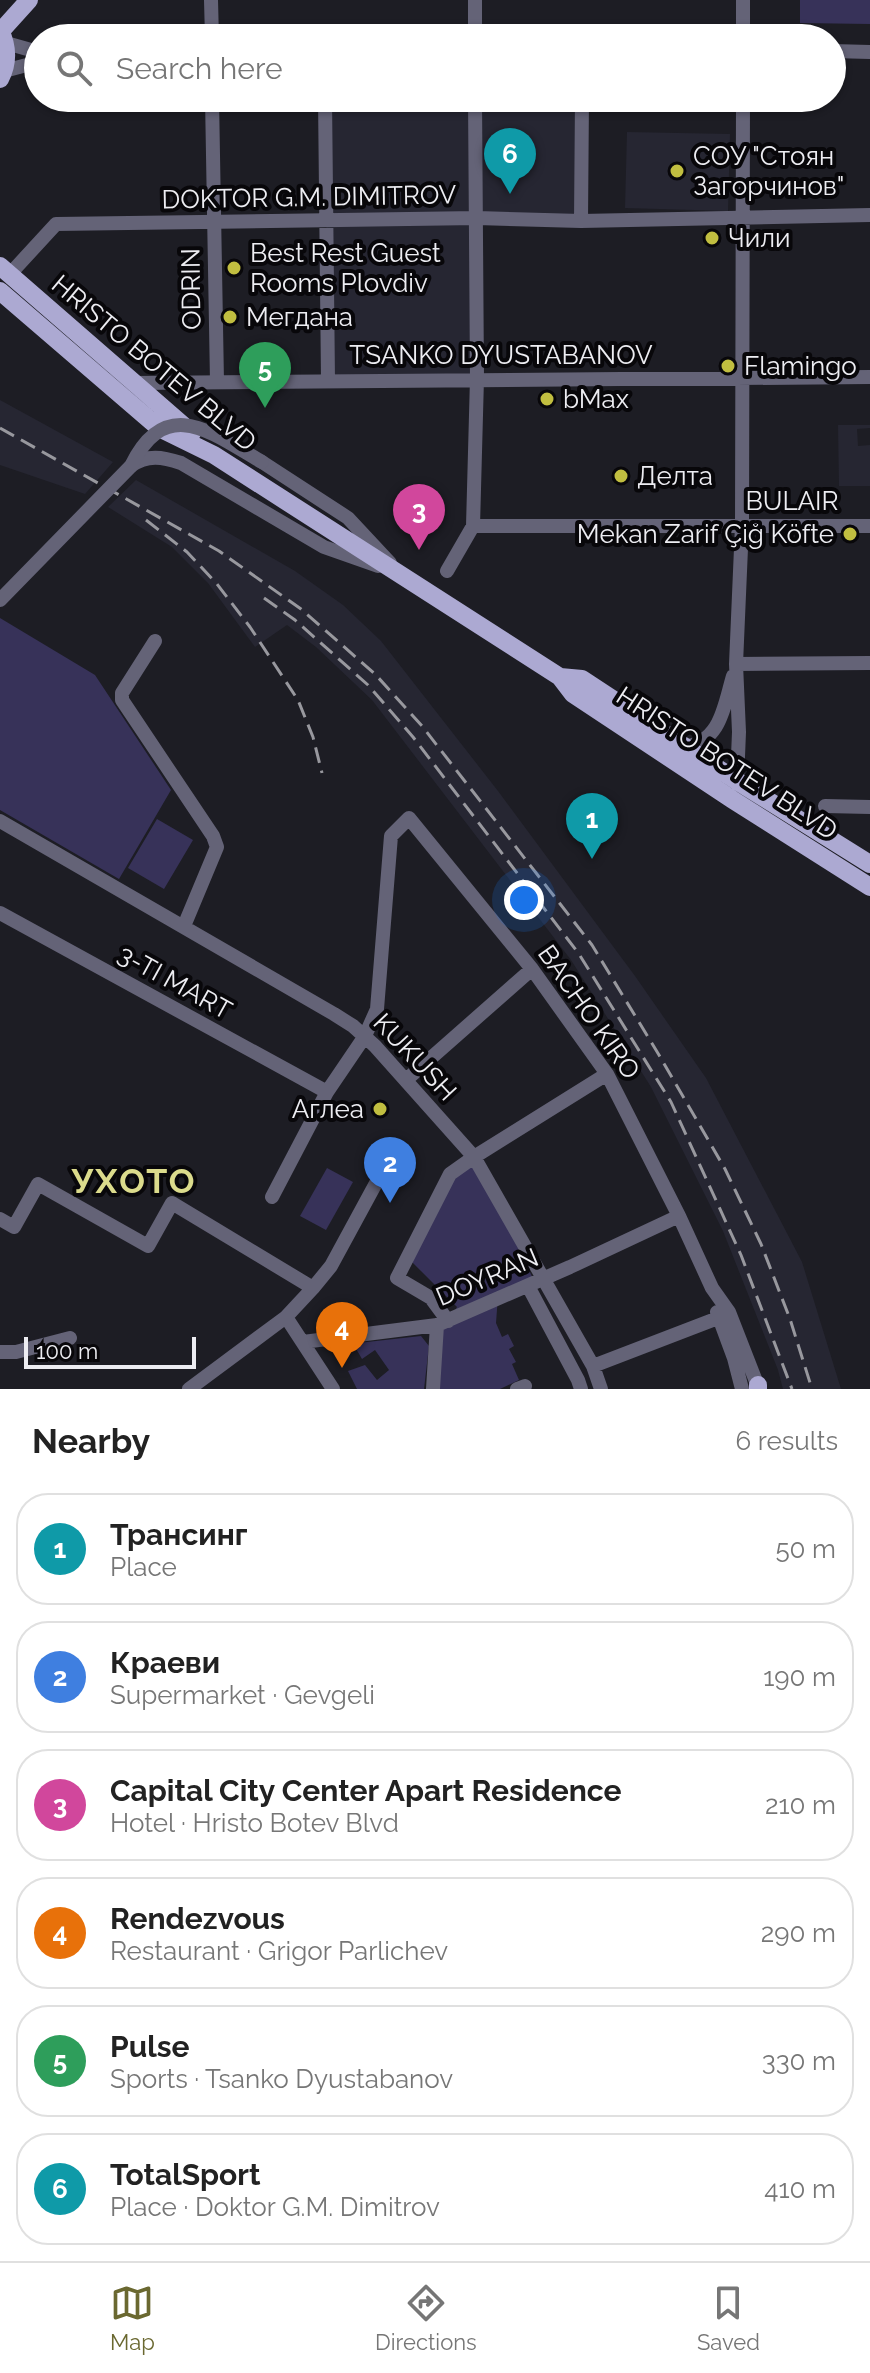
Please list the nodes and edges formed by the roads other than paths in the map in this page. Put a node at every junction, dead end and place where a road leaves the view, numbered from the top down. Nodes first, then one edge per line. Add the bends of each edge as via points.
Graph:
1 (29, 0) edge
2 (211, 0) edge
3 (475, 0) edge
4 (743, 0) edge
5 (212, 24) edge
6 (475, 24) edge
7 (743, 24) edge
8 (2, 35) edge
9 (24, 45) edge
10 (846, 51) edge
11 (870, 52) edge
12 (24, 67) edge
13 (2, 75) edge
14 (212, 112) edge
15 (325, 112) edge
16 (475, 112) edge
17 (582, 112) edge
18 (743, 112) edge
19 (870, 215) edge
20 (477, 218) junction
21 (741, 218) junction
22 (326, 221) junction
23 (581, 221) junction
24 (214, 222) junction
25 (5, 270) edge
26 (0, 291) edge
27 (870, 377) edge
28 (477, 378) junction
29 (742, 378) junction
30 (328, 381) junction
31 (217, 382) junction
32 (133, 383) junction
33 (214, 455) junction
34 (131, 466) junction
35 (742, 525) junction
36 (473, 526) junction
37 (870, 526) edge
38 (447, 571) dead end
39 (398, 572) junction
40 (0, 600) edge
41 (155, 641) dead end
42 (870, 663) edge
43 (736, 664) junction
44 (560, 677) junction
45 (684, 747) junction
46 (735, 791) junction
47 (825, 806) dead end
48 (870, 807) edge
49 (0, 821) edge
50 (870, 864) edge
51 (870, 887) edge
52 (0, 913) edge
53 (184, 926) junction
54 (532, 969) junction
55 (365, 1036) junction
56 (607, 1074) junction
57 (406, 1080) junction
58 (327, 1092) junction
59 (474, 1157) junction
60 (388, 1161) dead end
61 (272, 1197) dead end
62 (679, 1216) junction
63 (0, 1219) edge
64 (544, 1279) junction
65 (528, 1286) junction
66 (313, 1288) junction
67 (712, 1288) junction
68 (286, 1317) junction
69 (718, 1318) junction
70 (443, 1323) junction
71 (70, 1338) dead end
72 (303, 1342) junction
73 (0, 1352) edge
74 (593, 1366) junction
75 (206, 1384) edge
76 (754, 1388) edge
77 (189, 1389) edge
78 (333, 1389) edge
79 (433, 1389) edge
80 (581, 1389) edge
81 (601, 1389) edge

1 - 8 main road
2 - 5 street
3 - 6 street
4 - 7 street
8 - 9 street
8 - 13 main road via 7,57
10 - 11 street
12 - 13 street
14 - 24 street, ODRIN
15 - 22 street
16 - 20 street
17 - 23 street
18 - 21 street
19 - 21 street, DOKTOR G.M. DIMITROV
20 - 22 street, DOKTOR G.M. DIMITROV
20 - 23 street, DOKTOR G.M. DIMITROV
20 - 28 street
21 - 23 street, DOKTOR G.M. DIMITROV
21 - 29 street
22 - 24 street, DOKTOR G.M. DIMITROV
22 - 30 street
24 - 25 street, DOKTOR G.M. DIMITROV via 56,224
24 - 31 street, ODRIN
25 - 32 main road, HRISTO BOTEV BLVD
26 - 33 main road via 159,428
27 - 29 street, TSANKO DYUSTABANOV
28 - 29 street, TSANKO DYUSTABANOV
28 - 30 street, TSANKO DYUSTABANOV
28 - 36 street
29 - 35 street
30 - 31 street, TSANKO DYUSTABANOV
31 - 32 street, TSANKO DYUSTABANOV
32 - 33 main road, HRISTO BOTEV BLVD
33 - 39 main road, HRISTO BOTEV BLVD
34 - 39 street via 150,457 171,459 324,547
34 - 39 street, bridge via 140,447 156,432 187,425 207,430 348,518
34 - 40 street, bridge
35 - 36 street, BULAIR
35 - 37 street, BULAIR
35 - 43 street
36 - 38 street
39 - 44 main road, HRISTO BOTEV BLVD
41 - 53 street via 121,697 217,847
42 - 43 street
43 - 45 street via 719,724 705,740
43 - 46 street
44 - 45 main road, HRISTO BOTEV BLVD via 582,679
44 - 46 main road, HRISTO BOTEV BLVD via 573,694
45 - 46 main road, HRISTO BOTEV BLVD
46 - 50 main road, HRISTO BOTEV BLVD
46 - 51 main road, HRISTO BOTEV BLVD
47 - 48 street
49 - 53 street, KUKUSH
52 - 58 street, 3-TI MART
53 - 55 street, KUKUSH
54 - 55 street, BACHO KIRO via 409,818 391,836 377,1009
54 - 56 street, BACHO KIRO
54 - 57 street
55 - 57 street, KUKUSH
55 - 58 street
56 - 59 street
56 - 62 street, BACHO KIRO
57 - 59 street, KUKUSH
58 - 61 street
59 - 64 street, KUKUSH
59 - 70 street via 450,1174 397,1278 431,1298
60 - 66 street via 331,1266
62 - 64 street, DOYRAN
62 - 67 street, BACHO KIRO
63 - 66 street via 14,1227 38,1184 148,1246 172,1203
64 - 65 street, DOYRAN
64 - 74 street, KUKUSH
65 - 70 street, DOYRAN
65 - 80 street
66 - 68 street
67 - 69 street, BACHO KIRO
67 - 76 street, BACHO KIRO via 729,1312
68 - 72 street
68 - 75 street
69 - 74 street
69 - 76 street, BACHO KIRO via 734,1358
70 - 72 street, DOYRAN
70 - 79 street
71 - 73 street
72 - 78 street
74 - 81 street, KUKUSH
75 - 77 street

